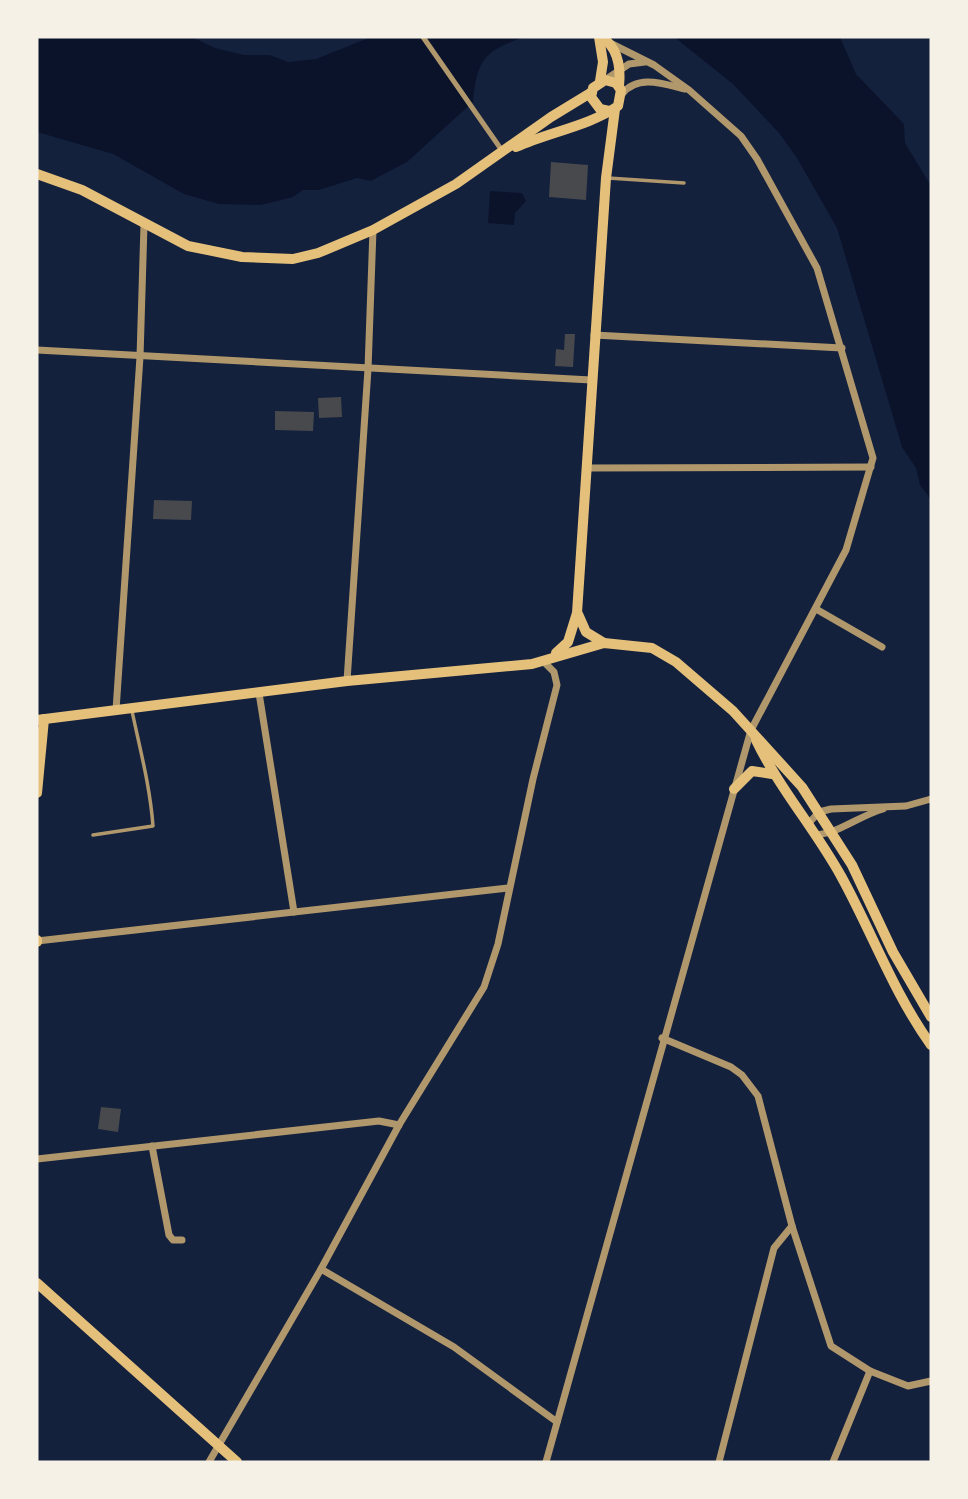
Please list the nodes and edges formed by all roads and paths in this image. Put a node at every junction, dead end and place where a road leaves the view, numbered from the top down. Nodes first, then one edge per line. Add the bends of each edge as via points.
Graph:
1 (423, 37) edge
2 (603, 38) edge
3 (649, 62) junction
4 (620, 69) junction
5 (603, 81) junction
6 (621, 90) junction
7 (689, 90) junction
8 (592, 92) junction
9 (612, 110) junction
10 (503, 153) junction
11 (37, 174) edge
12 (606, 178) junction
13 (684, 183) dead end
14 (144, 225) junction
15 (373, 230) junction
16 (594, 335) junction
17 (842, 348) junction
18 (37, 350) edge
19 (140, 357) junction
20 (368, 369) junction
21 (591, 380) junction
22 (871, 467) junction
23 (588, 468) junction
24 (816, 609) junction
25 (577, 613) junction
26 (604, 643) junction
27 (882, 647) dead end
28 (544, 662) junction
29 (347, 681) junction
30 (258, 693) junction
31 (132, 709) junction
32 (116, 710) junction
33 (40, 719) edge
34 (751, 730) junction
35 (772, 774) junction
36 (734, 789) junction
37 (37, 793) edge
38 (931, 799) edge
39 (890, 807) junction
40 (819, 812) junction
41 (809, 823) junction
42 (834, 833) junction
43 (93, 835) dead end
44 (817, 835) junction
45 (508, 888) junction
46 (293, 912) junction
47 (37, 941) edge
48 (931, 1017) edge
49 (662, 1038) junction
50 (931, 1045) edge
51 (399, 1125) junction
52 (152, 1146) junction
53 (37, 1159) edge
54 (792, 1226) junction
55 (182, 1240) dead end
56 (321, 1269) junction
57 (37, 1283) edge
58 (870, 1371) junction
59 (931, 1381) edge
60 (557, 1422) junction
61 (218, 1446) junction
62 (209, 1462) edge
63 (237, 1462) edge
64 (546, 1462) edge
65 (719, 1462) edge
66 (833, 1462) edge

1 - 10 street
2 - 3 street
2 - 4 main road via 616,53
2 - 5 main road
3 - 4 street
3 - 7 street
4 - 5 street
4 - 6 main road
5 - 6 main road
5 - 8 main road
6 - 7 street via 647,82
6 - 9 main road via 621,103
7 - 17 street via 734,129 757,159 808,247
8 - 9 main road via 596,106
8 - 10 main road
9 - 10 main road
9 - 12 main road
10 - 15 main road
11 - 14 main road via 82,190
12 - 13 lane
12 - 16 main road
14 - 15 main road via 202,250 271,261 318,253
14 - 19 street
15 - 20 street
16 - 17 street
16 - 21 main road
17 - 22 street via 871,445
18 - 19 street
19 - 20 street
19 - 32 street
20 - 21 street
20 - 29 street
21 - 23 main road
22 - 23 street
22 - 24 street via 854,530
23 - 25 main road
24 - 27 street
24 - 34 street
25 - 26 main road via 586,632
25 - 28 main road via 568,642
26 - 28 main road
26 - 34 main road via 663,653
28 - 29 main road
28 - 45 street via 554,671 556,685
29 - 30 main road
30 - 31 main road
30 - 46 street
31 - 32 main road
31 - 43 lane via 150,789 153,826
32 - 33 main road
33 - 37 main road
34 - 35 main road
34 - 36 street
34 - 40 main road via 785,765
35 - 36 main road via 752,771
35 - 41 main road
36 - 49 street
38 - 39 street
39 - 40 street
39 - 42 street via 859,817
40 - 41 street
40 - 42 main road
41 - 44 main road
42 - 44 street
42 - 48 main road
44 - 50 main road via 889,976
45 - 46 street
45 - 51 street via 484,987
46 - 47 street
49 - 54 street via 731,1067 751,1085 762,1107
49 - 60 street
51 - 52 street via 379,1121
51 - 56 street
52 - 53 street
52 - 55 street via 169,1235
54 - 58 street via 831,1346
54 - 65 street via 774,1248
56 - 60 street via 454,1347
56 - 61 street
57 - 61 main road
58 - 59 street via 908,1386
58 - 66 street
60 - 64 street
61 - 62 street
61 - 63 main road

